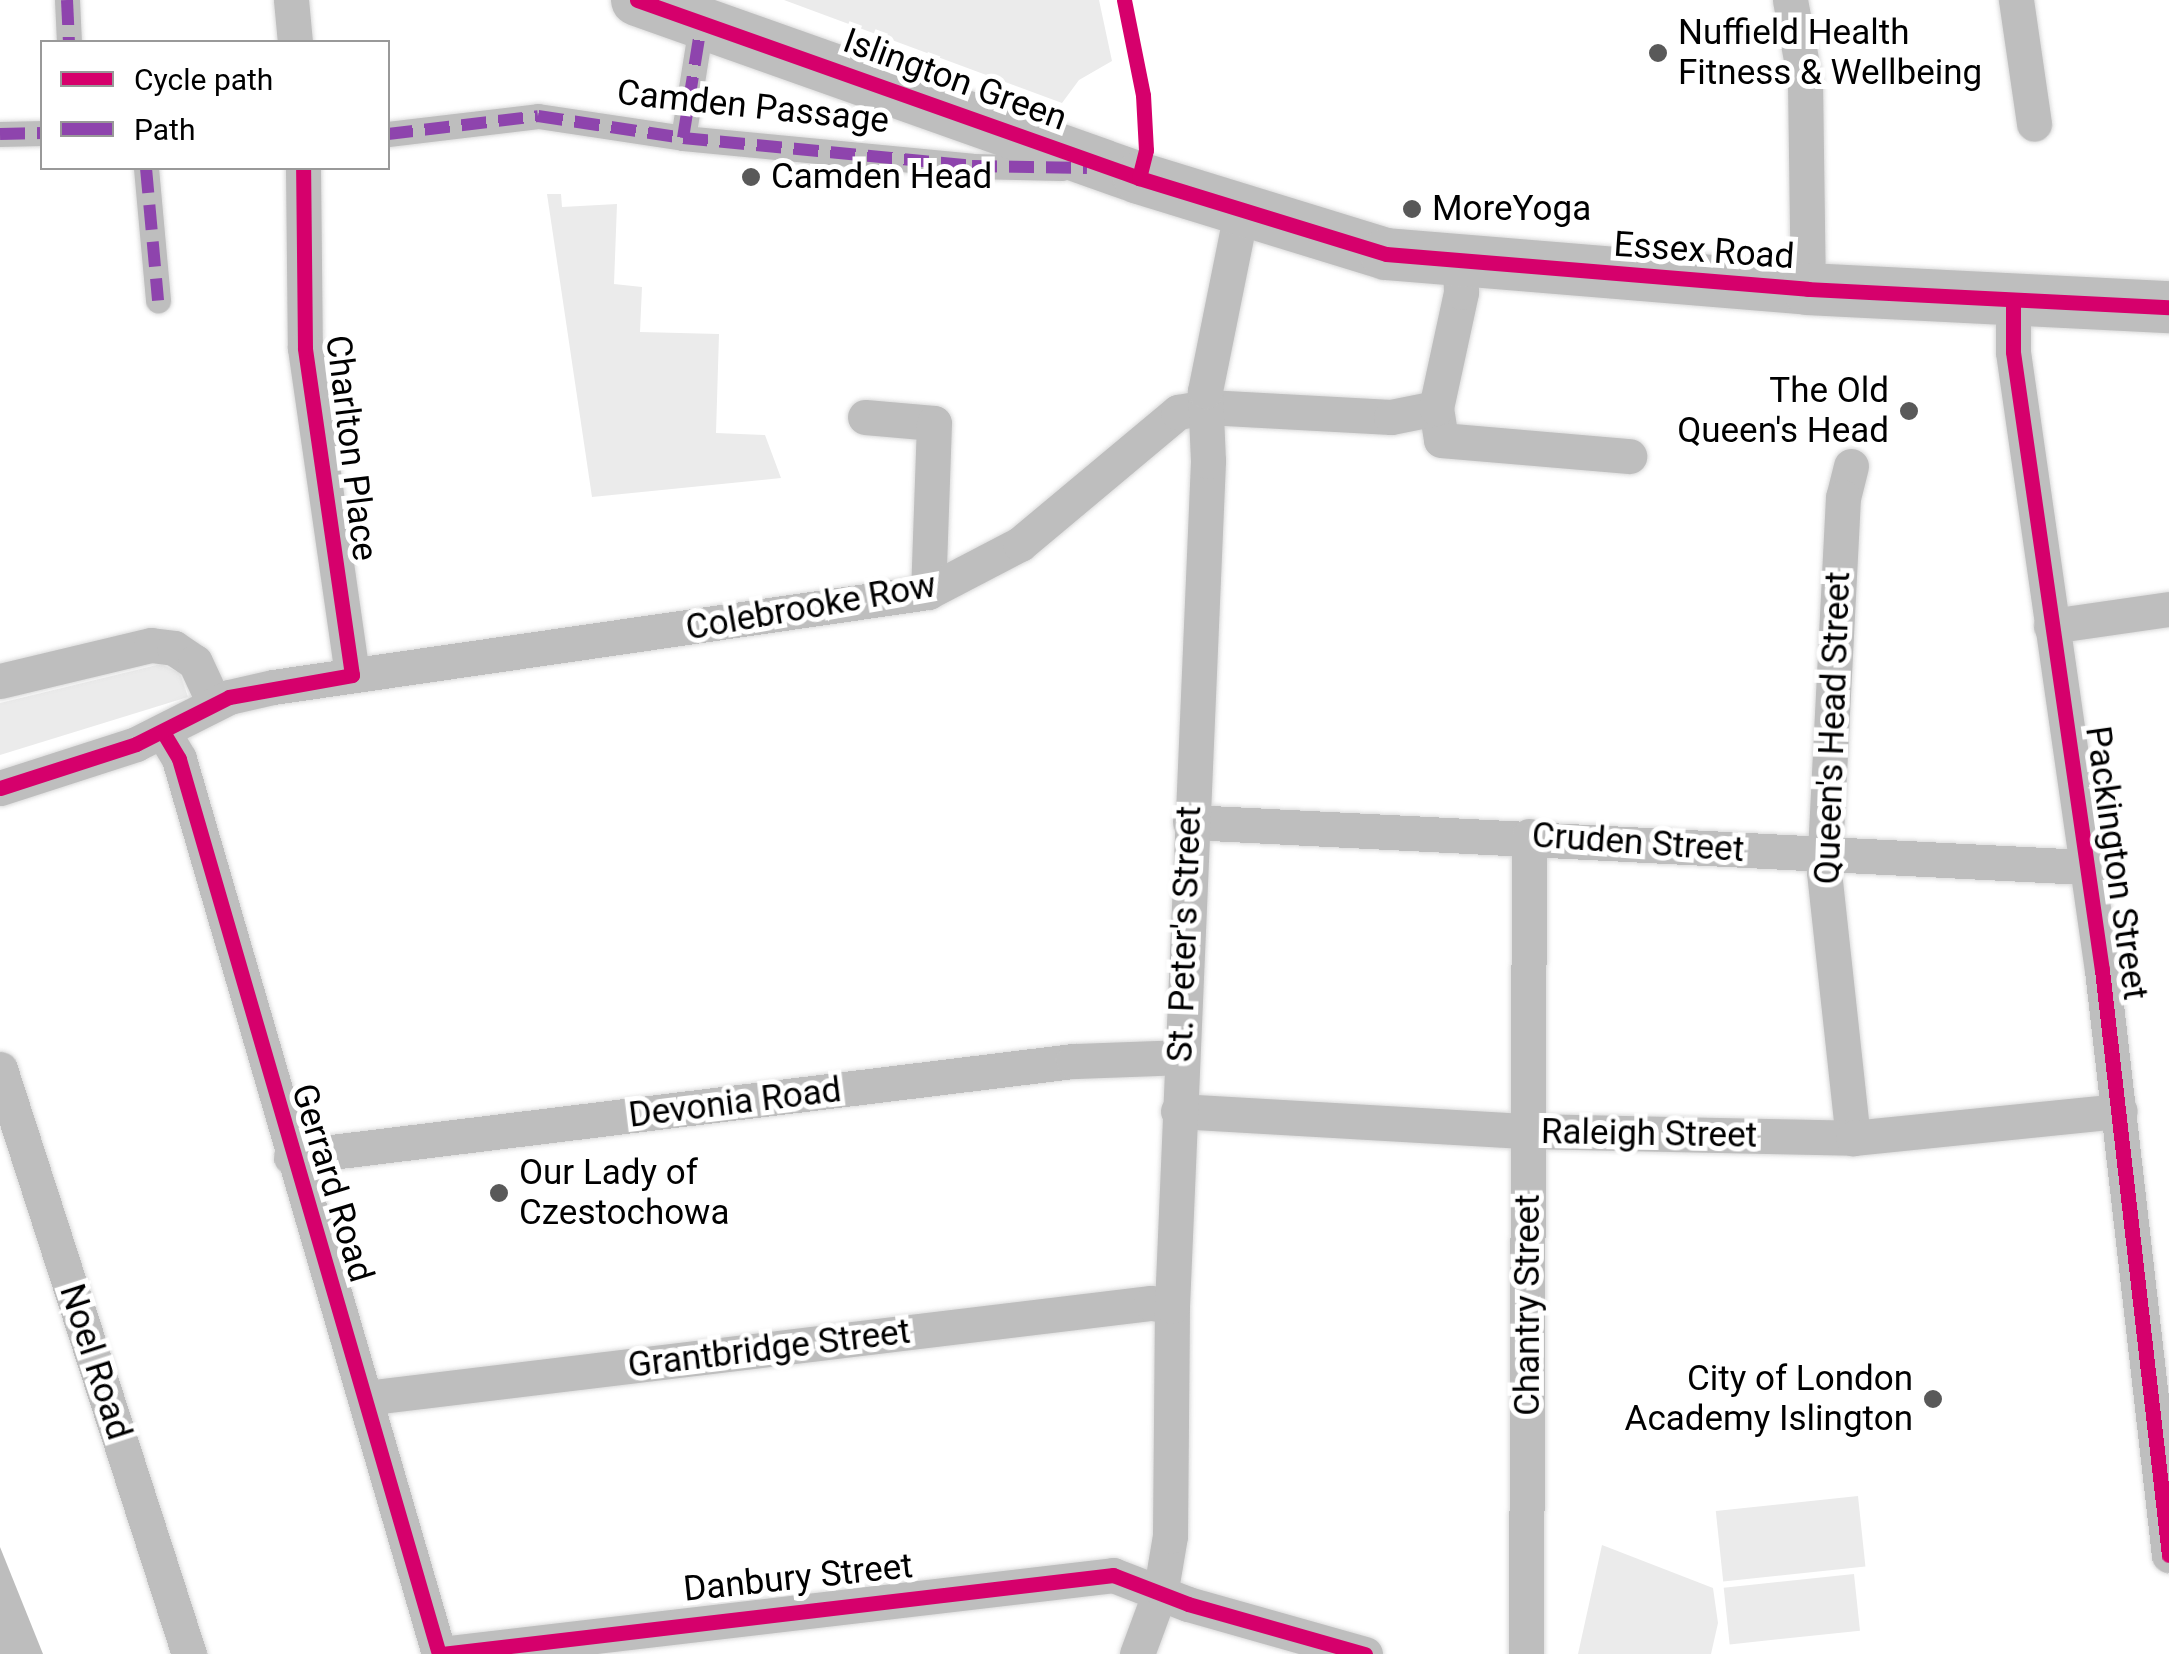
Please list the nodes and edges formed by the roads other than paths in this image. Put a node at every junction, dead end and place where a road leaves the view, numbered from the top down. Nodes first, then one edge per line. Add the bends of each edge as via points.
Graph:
1 (66, 0) edge
2 (292, 0) edge
3 (638, 0) edge
4 (1790, 0) edge
5 (2016, 0) edge
6 (702, 20) junction
7 (69, 40) edge
8 (295, 40) edge
9 (2034, 124) dead end
10 (40, 133) edge
11 (0, 134) edge
12 (390, 134) edge
13 (683, 138) junction
14 (1112, 168) junction
15 (146, 170) edge
16 (303, 170) edge
17 (1241, 212) junction
18 (1460, 262) junction
19 (1808, 289) junction
20 (158, 300) dead end
21 (2013, 300) junction
22 (2169, 307) edge
23 (1206, 406) junction
24 (865, 417) dead end
25 (1438, 424) junction
26 (1629, 456) dead end
27 (1838, 487) dead end
28 (928, 592) junction
29 (2169, 609) edge
30 (2052, 626) junction
31 (352, 675) junction
32 (0, 680) edge
33 (214, 703) junction
34 (163, 732) junction
35 (0, 788) edge
36 (1190, 822) junction
37 (1528, 836) junction
38 (1824, 855) junction
39 (2086, 867) junction
40 (1181, 1057) junction
41 (0, 1069) edge
42 (1178, 1111) junction
43 (2120, 1111) junction
44 (1528, 1131) junction
45 (1853, 1138) junction
46 (291, 1157) junction
47 (1172, 1306) junction
48 (365, 1398) junction
49 (2169, 1555) edge
50 (1161, 1589) junction
51 (510, 1649) edge
52 (189, 1654) edge
53 (440, 1654) edge
54 (1137, 1654) edge
55 (1366, 1654) edge
56 (1526, 1654) edge

1 - 7 street
2 - 8 street
3 - 6 main road, Islington Green
4 - 19 street via 1805,81
5 - 9 street
6 - 13 street
6 - 14 main road, Islington Green
10 - 11 street
12 - 13 street, Camden Passage via 538,116
13 - 14 street, Camden Passage via 972,166
14 - 17 main road, Islington Green
15 - 20 street
16 - 31 street, Charlton Place via 305,348
17 - 18 main road, Essex Road via 1386,254
17 - 23 street, St. Peter's Street via 1214,332
18 - 19 main road, Essex Road
18 - 25 street
19 - 21 main road, Essex Road
21 - 22 main road, Essex Road
21 - 30 street, Packington Street via 2013,352
23 - 25 street, Colebrooke Row
23 - 28 street, Colebrooke Row via 1168,417 1020,544
23 - 36 street, St. Peter's Street
24 - 28 street via 934,422
25 - 26 street, Colebrooke Row
27 - 38 street, Queen's Head Street
28 - 31 street, Colebrooke Row
29 - 30 street
30 - 39 street, Packington Street
31 - 33 street, Colebrooke Row
32 - 33 street via 151,646 174,648 195,662
33 - 34 street, Colebrooke Row
34 - 35 street, Colebrooke Row
34 - 46 street, Gerrard Road via 179,758
36 - 37 street, Cruden Street
36 - 40 street, St. Peter's Street
37 - 38 street, Cruden Street
37 - 44 street, Chantry Street
38 - 39 street, Cruden Street
38 - 45 street, Queen's Head Street
39 - 43 street, Packington Street
40 - 42 street, St. Peter's Street
40 - 46 street, Devonia Road via 1073,1061
41 - 52 street, Noel Road
42 - 44 street, Raleigh Street
42 - 47 street, St. Peter's Street
43 - 45 street, Raleigh Street
43 - 49 street, Packington Street
44 - 45 street, Raleigh Street
44 - 56 street, Chantry Street
46 - 48 street, Gerrard Road
47 - 48 street, Grantbridge Street via 1151,1303
47 - 50 street, St. Peter's Street via 1170,1536
48 - 53 street, Gerrard Road
50 - 51 street, Danbury Street via 1113,1575 1050,1580
50 - 54 street, St. Peter's Street
50 - 55 street, Danbury Street via 1188,1604
51 - 53 street, Danbury Street

